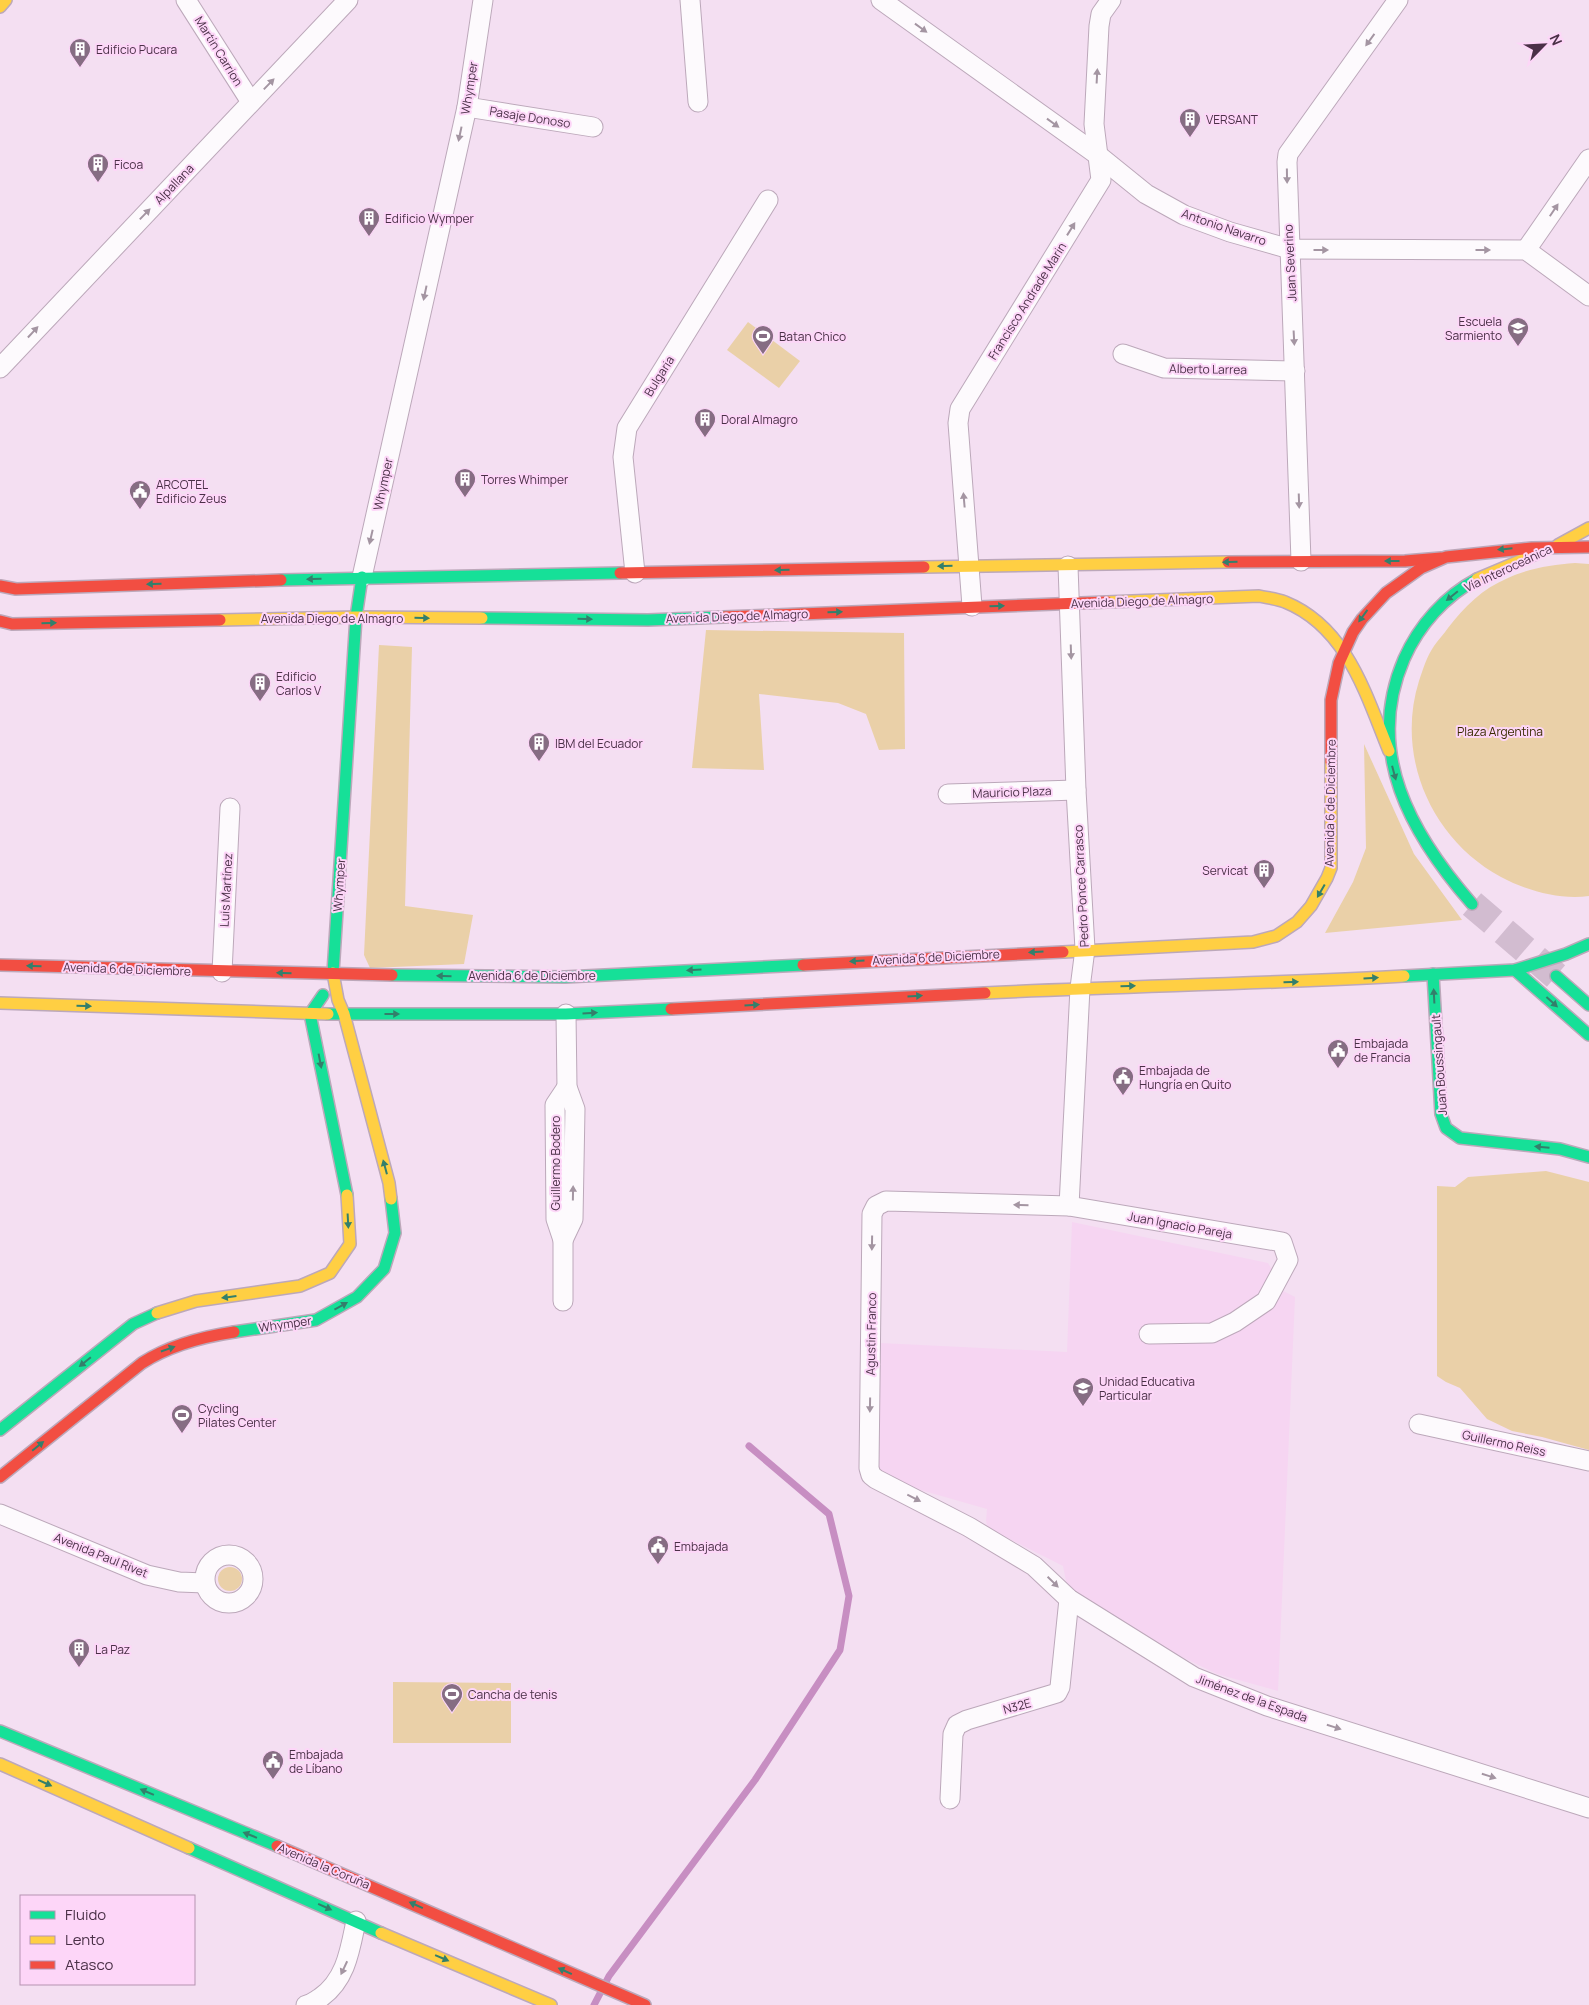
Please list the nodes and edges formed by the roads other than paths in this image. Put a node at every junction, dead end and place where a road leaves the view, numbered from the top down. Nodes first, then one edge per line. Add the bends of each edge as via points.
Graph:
1 (6, 0) edge
2 (186, 0) edge
3 (348, 0) edge
4 (483, 0) edge
5 (690, 0) edge
6 (881, 0) edge
7 (1110, 0) edge
8 (1398, 0) edge
9 (0, 6) edge
10 (251, 102) junction
11 (698, 102) dead end
12 (467, 107) junction
13 (593, 127) dead end
14 (1099, 156) junction
15 (1589, 159) edge
16 (768, 200) dead end
17 (1290, 249) junction
18 (1526, 250) junction
19 (1589, 296) edge
20 (1123, 354) dead end
21 (0, 368) edge
22 (1295, 371) junction
23 (1589, 528) edge
24 (1558, 545) junction
25 (1589, 547) edge
26 (1441, 558) junction
27 (1301, 560) junction
28 (970, 566) junction
29 (1068, 566) junction
30 (635, 573) junction
31 (362, 577) junction
32 (0, 586) edge
33 (1069, 603) junction
34 (972, 606) junction
35 (356, 617) junction
36 (0, 621) edge
37 (1345, 650) junction
38 (1389, 751) junction
39 (1076, 790) junction
40 (948, 794) dead end
41 (230, 808) dead end
42 (1472, 904) tunnel mouth
43 (1589, 944) edge
44 (1085, 949) junction
45 (0, 965) edge
46 (1515, 970) junction
47 (222, 972) junction
48 (333, 974) junction
49 (1433, 974) junction
50 (1556, 976) tunnel mouth
51 (1080, 988) junction
52 (0, 1003) edge
53 (1589, 1005) edge
54 (310, 1014) junction
55 (344, 1014) junction
56 (566, 1014) junction
57 (1589, 1035) edge
58 (1589, 1157) edge
59 (886, 1201) joint
60 (1070, 1206) junction
61 (564, 1301) dead end
62 (1149, 1334) dead end
63 (1419, 1424) dead end
64 (0, 1430) edge
65 (1589, 1461) edge
66 (871, 1474) joint
67 (0, 1477) edge
68 (0, 1514) edge
69 (205, 1583) dead end
70 (1069, 1599) junction
71 (0, 1731) edge
72 (0, 1764) edge
73 (950, 1799) dead end
74 (1589, 1808) edge
75 (356, 1921) junction
76 (545, 2004) edge
77 (306, 2005) edge
78 (646, 2005) edge

1 - 9 main road
2 - 10 street, Martín Carrion
10 -> 3 street, Alpallana
4 - 12 street, Whymper
5 - 11 street
6 -> 14 street, Antonio Navarro
14 -> 7 street, Francisco Andrade Marin via 1094,124 1099,26 1101,14
8 -> 17 street, Juan Severino via 1288,154
21 -> 10 street, Alpallana
12 - 13 street, Pasaje Donoso
12 -> 31 street, Whymper
14 - 17 street, Antonio Navarro via 1146,194 1184,215
28 -> 14 street, Francisco Andrade Marin via 958,423 960,409 1101,180
18 -> 15 street
16 - 30 street, Bulgaria via 627,428 623,457
17 -> 18 street, Antonio Navarro
17 -> 22 street, Juan Severino
18 - 19 street
20 - 22 street, Alberto Larrea via 1164,368
22 -> 27 street, Juan Severino
23 - 24 main road, Vía Interoceánica
24 - 25 main road, Avenida 6 de Diciembre
24 -> 26 main road, Avenida 6 de Diciembre
24 -> 38 main road, Vía Interoceánica via 1483,576 1463,588 1444,602 1417,633 1392,685 1388,714
26 -> 27 main road
26 -> 37 main road, Avenida 6 de Diciembre via 1410,575 1368,610 1351,633
27 -> 29 main road
28 - 29 main road
28 -> 30 main road
28 - 34 street, Francisco Andrade Marin
29 - 33 street, Pedro Ponce Carrasco
30 - 31 main road
31 -> 32 main road via 16,589
31 - 35 main road, Whymper
34 -> 33 main road, Avenida Diego de Almagro
33 - 37 main road, Avenida Diego de Almagro via 1268,598 1283,601 1308,615 1330,632
33 -> 39 street, Pedro Ponce Carrasco
35 -> 34 main road, Avenida Diego de Almagro via 648,620
36 -> 35 main road, Avenida Diego de Almagro via 12,624
35 - 48 main road, Whymper
37 - 38 main road, Avenida Diego de Almagro
37 -> 44 main road, Avenida 6 de Diciembre via 1335,674 1331,700 1330,868 1325,885 1313,904 1278,935 1252,942
38 -> 42 main road, Vía Interoceánica via 1397,782 1416,829 1437,864
39 - 40 street, Mauricio Plaza
39 - 44 street, Pedro Ponce Carrasco
41 - 47 street, Luis Martínez
43 - 46 main road
44 -> 48 main road, Avenida 6 de Diciembre via 565,977
44 - 51 street, Pedro Ponce Carrasco
47 -> 45 main road, Avenida 6 de Diciembre
46 - 49 main road
46 -> 57 main road
48 -> 47 main road, Avenida 6 de Diciembre
48 - 54 main road, Whymper
48 - 55 main road, Whymper
51 -> 49 main road via 1323,981
58 -> 49 main road, Juan Boussingault via 1560,1149 1460,1138 1446,1128 1440,1114
50 - 53 main road
56 -> 51 main road
51 - 60 street, Pedro Ponce Carrasco
52 -> 54 main road
54 - 55 main road
54 -> 64 main road via 347,1196 350,1244 330,1273 300,1286 196,1301 165,1309 133,1324
55 -> 56 main road
67 -> 55 main road, Whymper via 159,1352 207,1336 316,1320 357,1297 384,1269 395,1232 389,1183
56 - 61 street, Guillermo Bodero via 567,1088 575,1109 573,1219 563,1240
60 -> 59 street, Juan Ignacio Pareja
59 -> 66 street, Agustin Franco via 876,1206 872,1214
60 - 62 street, Juan Ignacio Pareja via 1282,1242 1288,1260 1266,1301 1212,1333
63 - 65 street, Guillermo Reiss
66 -> 70 street, Jiménez de la Espada via 1034,1566
68 - 69 street, Avenida Paul Rivet via 147,1575 179,1582
70 - 73 street, N32E via 1060,1688 1057,1693 957,1725 953,1734
70 -> 74 street, Jiménez de la Espada via 1194,1676 1267,1706
78 -> 71 main road, Avenida la Coruña via 375,1886
72 -> 75 main road
75 -> 76 main road
75 -> 77 street via 348,1960 340,1977 330,1991

